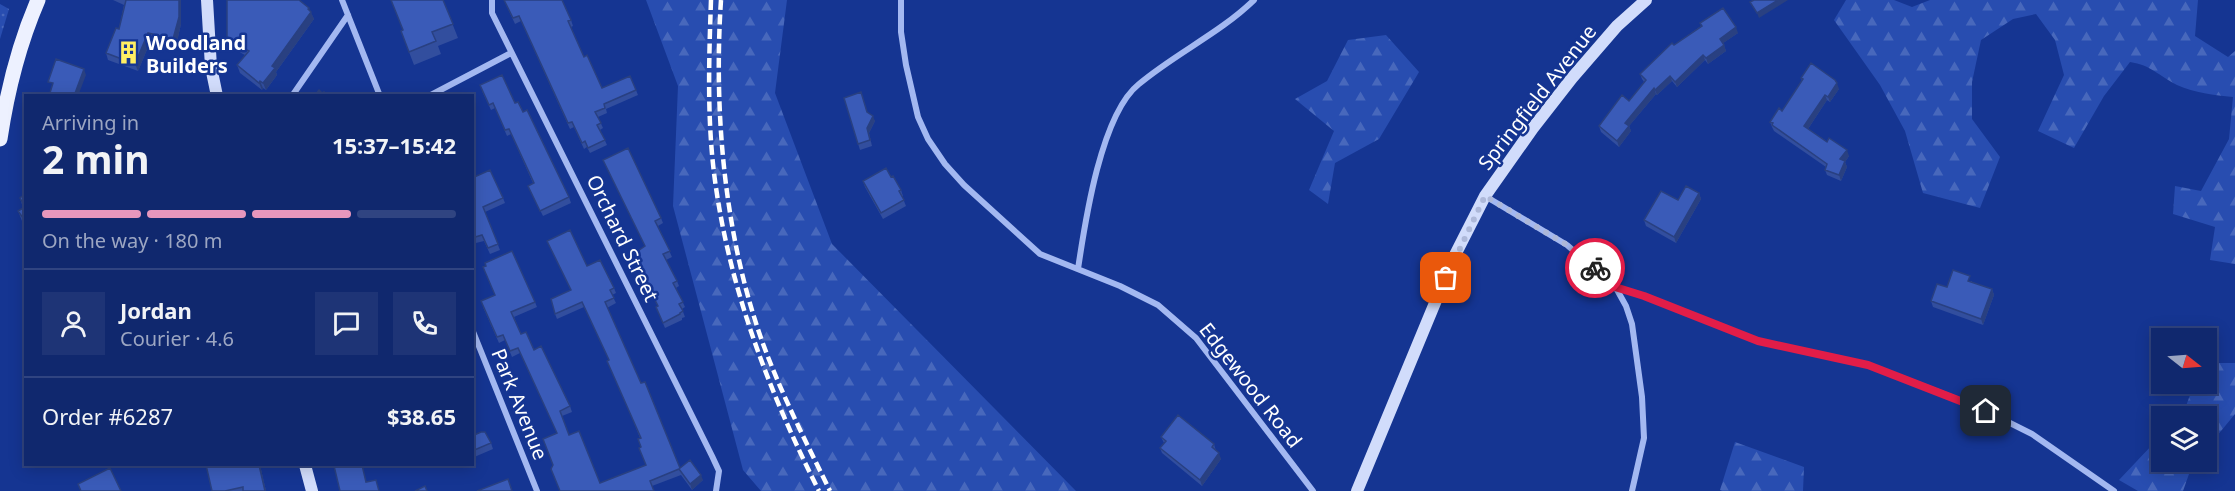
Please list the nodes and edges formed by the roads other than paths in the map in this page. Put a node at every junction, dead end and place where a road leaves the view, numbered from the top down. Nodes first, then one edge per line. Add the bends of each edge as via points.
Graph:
1 (36, 0) edge
2 (207, 0) edge
3 (342, 0) edge
4 (492, 0) edge
5 (901, 0) edge
6 (1254, 0) edge
7 (1646, 0) edge
8 (348, 15) junction
9 (512, 53) junction
10 (217, 94) edge
11 (293, 94) edge
12 (379, 94) edge
13 (433, 94) edge
14 (0, 139) edge
15 (1485, 196) junction
16 (1078, 269) junction
17 (1615, 287) junction
18 (474, 334) edge
19 (305, 466) edge
20 (312, 491) edge
21 (537, 491) edge
22 (716, 491) edge
23 (1312, 491) edge
24 (1357, 491) edge
25 (1632, 491) edge
26 (2114, 491) edge

1 - 14 main road
2 - 10 main road
3 - 8 street
4 - 9 street, Orchard Street via 492,13
5 - 16 street, Edgewood Road via 906,65 918,117 928,140 964,185 1023,240 1040,254
6 - 16 street via 1237,17 1137,85 1119,107 1088,211
7 - 15 main road, Springfield Avenue via 1617,26 1572,78
8 - 11 street
8 - 12 street
9 - 13 street
9 - 22 street, Orchard Street via 719,471
15 - 17 street via 1567,245
15 - 24 main road, Springfield Avenue via 1454,257
16 - 23 street, Edgewood Road via 1158,305 1196,338
17 - 25 street via 1632,324 1641,397 1644,438
17 - 26 street via 1758,341 1868,365 1986,411 2032,434
18 - 21 street, Park Avenue
19 - 20 main road

